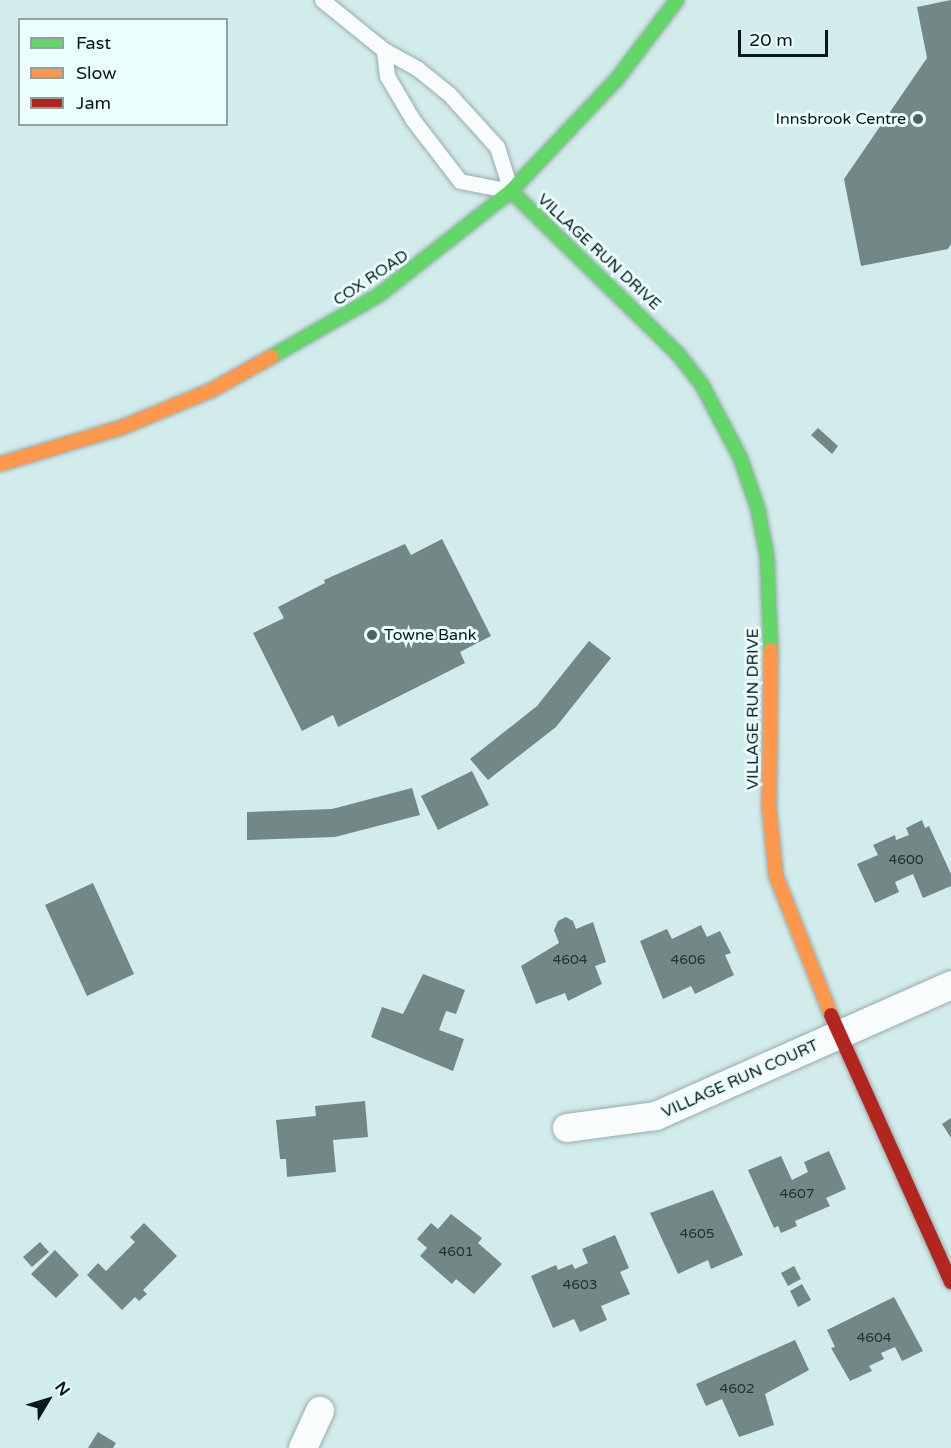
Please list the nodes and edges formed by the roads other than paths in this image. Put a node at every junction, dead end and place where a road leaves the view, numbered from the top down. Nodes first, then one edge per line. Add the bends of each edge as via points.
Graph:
1 (322, 0) edge
2 (677, 0) edge
3 (384, 51) junction
4 (511, 191) junction
5 (0, 464) edge
6 (951, 985) edge
7 (839, 1035) junction
8 (567, 1128) dead end
9 (951, 1282) edge
10 (321, 1411) dead end
11 (303, 1448) edge

1 - 3 lane
2 - 4 street, COX ROAD via 573,129
3 - 4 lane via 418,69 449,94 497,147
3 - 4 lane via 387,76 412,120 460,181
4 - 5 street, COX ROAD via 379,295 212,390 123,427
4 - 7 street, VILLAGE RUN DRIVE via 678,354 702,385 740,457 758,509 767,556 773,860 785,906
6 - 7 street, VILLAGE RUN COURT
7 - 8 street, VILLAGE RUN COURT via 656,1116
7 - 9 street, VILLAGE RUN DRIVE
10 - 11 street

